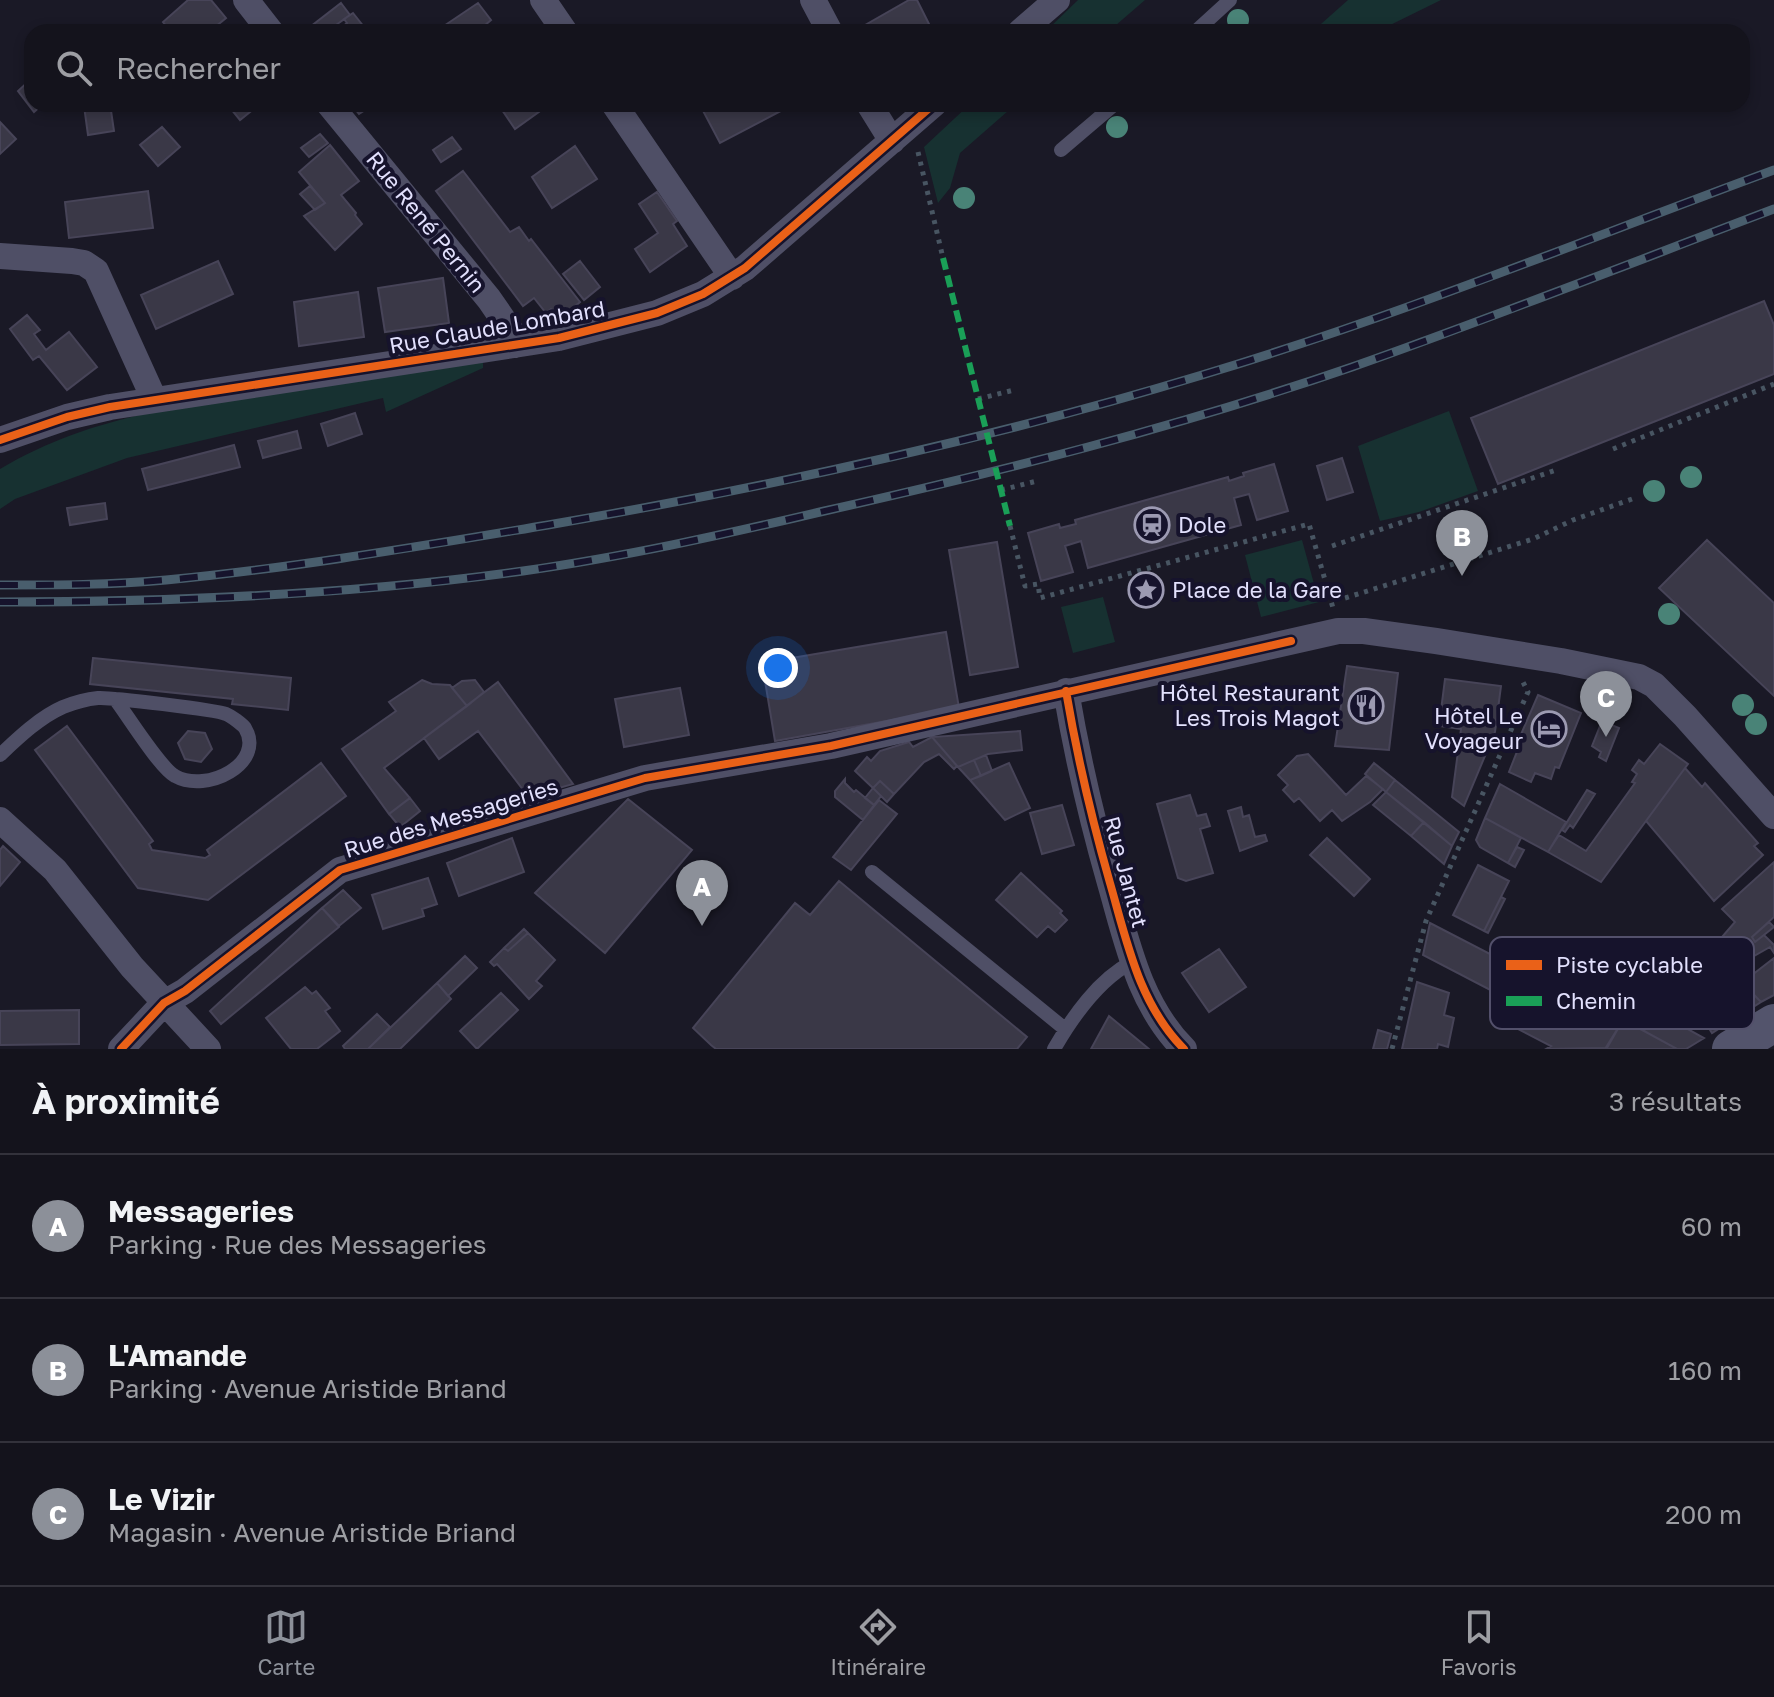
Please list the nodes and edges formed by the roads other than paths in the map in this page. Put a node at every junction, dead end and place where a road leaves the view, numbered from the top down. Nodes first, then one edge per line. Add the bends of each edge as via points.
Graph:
1 (246, 0) edge
2 (543, 0) edge
3 (813, 0) edge
4 (1057, 0) edge
5 (1230, 0) edge
6 (265, 24) edge
7 (560, 24) edge
8 (826, 24) edge
9 (1029, 24) edge
10 (1204, 24) edge
11 (336, 112) edge
12 (619, 112) edge
13 (876, 112) edge
14 (928, 112) edge
15 (1106, 112) edge
16 (904, 142) junction
17 (1061, 150) dead end
18 (0, 256) edge
19 (732, 277) junction
20 (515, 345) junction
21 (154, 399) junction
22 (0, 440) edge
23 (1066, 691) junction
24 (115, 699) junction
25 (0, 755) edge
26 (1774, 816) edge
27 (0, 820) edge
28 (872, 872) dead end
29 (1132, 962) junction
30 (164, 1003) junction
31 (1774, 1023) edge
32 (1065, 1029) junction
33 (121, 1049) edge
34 (208, 1049) edge
35 (1054, 1049) edge
36 (1184, 1049) edge
37 (1731, 1049) edge

1 - 6 street
2 - 7 street
3 - 8 street
4 - 9 street
5 - 10 lane
11 - 20 street, Rue René Pernin via 489,299
12 - 19 street
13 - 16 street
14 - 16 street, Rue Claude Lombard
15 - 17 lane
16 - 19 street, Rue Claude Lombard
18 - 21 street via 72,261 96,271
19 - 20 street, Rue Claude Lombard via 689,301 638,319
20 - 21 street, Rue Claude Lombard
21 - 22 street, Rue Claude Lombard via 67,417
23 - 26 street via 1336,622 1364,631 1561,661 1654,685
23 - 29 street, Rue Jantet
23 - 30 street, Rue des Messageries via 831,746 645,778 340,870
24 - 24 lane via 225,713 245,727 249,744 242,762 228,774 189,783 171,774
24 - 25 lane via 62,707
27 - 30 street via 55,870
28 - 32 lane
29 - 32 lane via 1115,971
29 - 36 street, Rue Jantet via 1162,1024
30 - 33 street, Rue des Messageries
30 - 34 street
31 - 37 main road
32 - 35 lane

